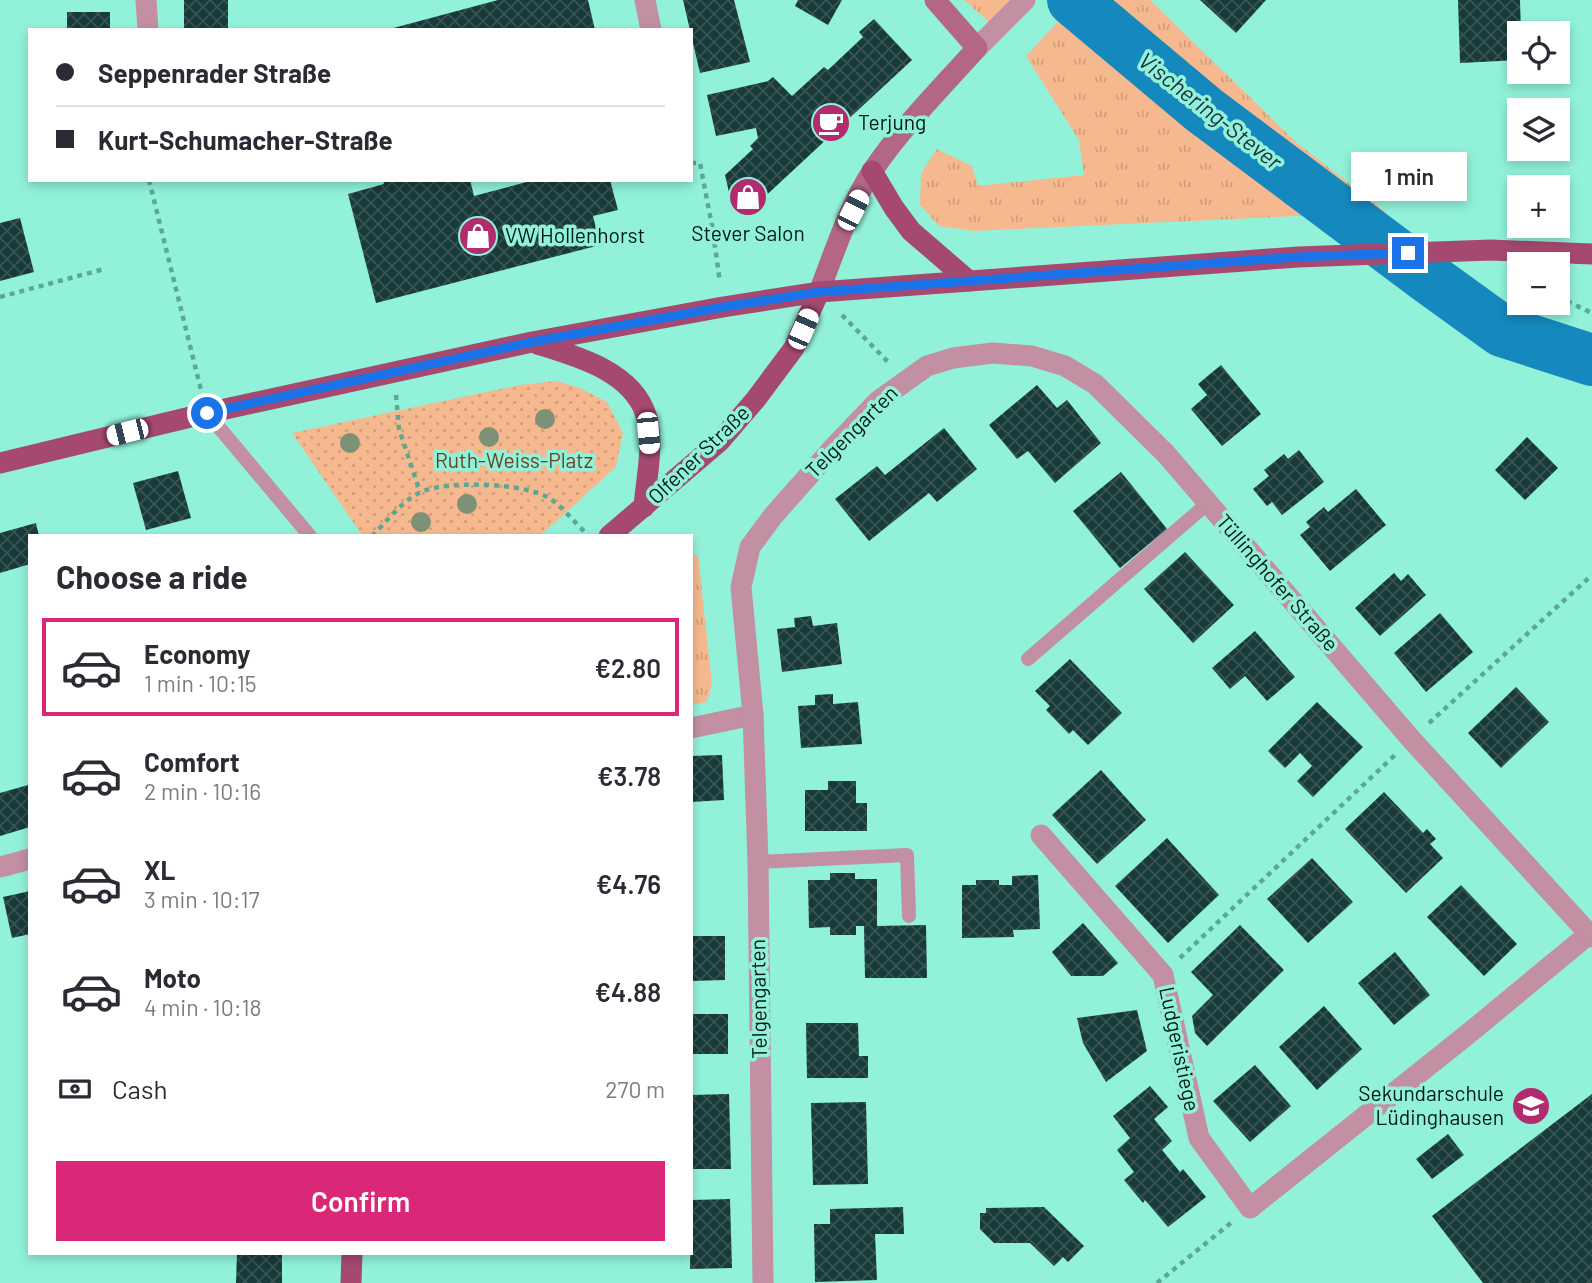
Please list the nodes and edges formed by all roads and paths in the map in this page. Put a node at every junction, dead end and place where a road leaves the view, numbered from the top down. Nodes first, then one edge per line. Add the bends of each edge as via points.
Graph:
1 (146, 0) edge
2 (645, 0) edge
3 (935, 0) edge
4 (1025, 1) edge
5 (148, 28) edge
6 (651, 28) edge
7 (977, 48) junction
8 (693, 163) edge
9 (872, 171) junction
10 (149, 182) edge
11 (1592, 254) edge
12 (104, 269) dead end
13 (969, 281) junction
14 (819, 292) junction
15 (0, 297) edge
16 (1570, 303) edge
17 (723, 307) junction
18 (1592, 313) edge
19 (532, 342) junction
20 (394, 373) junction
21 (903, 382) junction
22 (207, 413) junction
23 (0, 464) edge
24 (420, 492) junction
25 (1208, 503) junction
26 (644, 507) junction
27 (308, 534) edge
28 (374, 534) edge
29 (586, 534) edge
30 (611, 534) edge
31 (1592, 575) edge
32 (1028, 659) dead end
33 (753, 715) junction
34 (693, 727) edge
35 (1411, 739) junction
36 (1041, 835) dead end
37 (28, 860) edge
38 (758, 862) junction
39 (0, 867) edge
40 (909, 916) dead end
41 (1590, 935) edge
42 (1163, 975) junction
43 (1250, 1208) junction
44 (352, 1255) edge
45 (351, 1283) edge
46 (763, 1283) edge
47 (1157, 1283) edge

1 - 5 street
2 - 6 street
3 - 7 street
4 - 7 street
7 - 9 street
8 - 17 path via 700,163
9 - 13 main road via 911,231
9 - 14 street
10 - 22 path
11 - 13 main road via 1490,250 1297,257
12 - 15 path
13 - 14 main road
14 - 17 main road
14 - 21 path
14 - 26 main road, Olfener Straße via 794,348 756,399 720,441
16 - 18 path
17 - 19 main road
19 - 20 main road
19 - 26 main road via 582,358 636,393 647,416 650,451
20 - 22 main road
20 - 24 path via 399,429
21 - 25 street, Tüllinghofer Straße via 927,366 993,352 1032,356 1065,366 1095,384
21 - 33 street, Telgengarten via 834,447 750,547 741,587
22 - 23 main road
22 - 27 lane
24 - 28 path
24 - 29 path via 468,485 525,490 549,498
25 - 32 lane
25 - 35 street, Tüllinghofer Straße
26 - 30 main road, Olfener Straße
31 - 35 path
33 - 34 street
33 - 38 street, Telgengarten
35 - 41 street, Tüllinghofer Straße
35 - 42 path
36 - 42 street, Ludgeristiege
37 - 39 street
38 - 40 lane via 907,855
38 - 46 street, Telgengarten
41 - 43 street
42 - 43 street, Ludgeristiege via 1199,1138
43 - 47 path
44 - 45 main road

